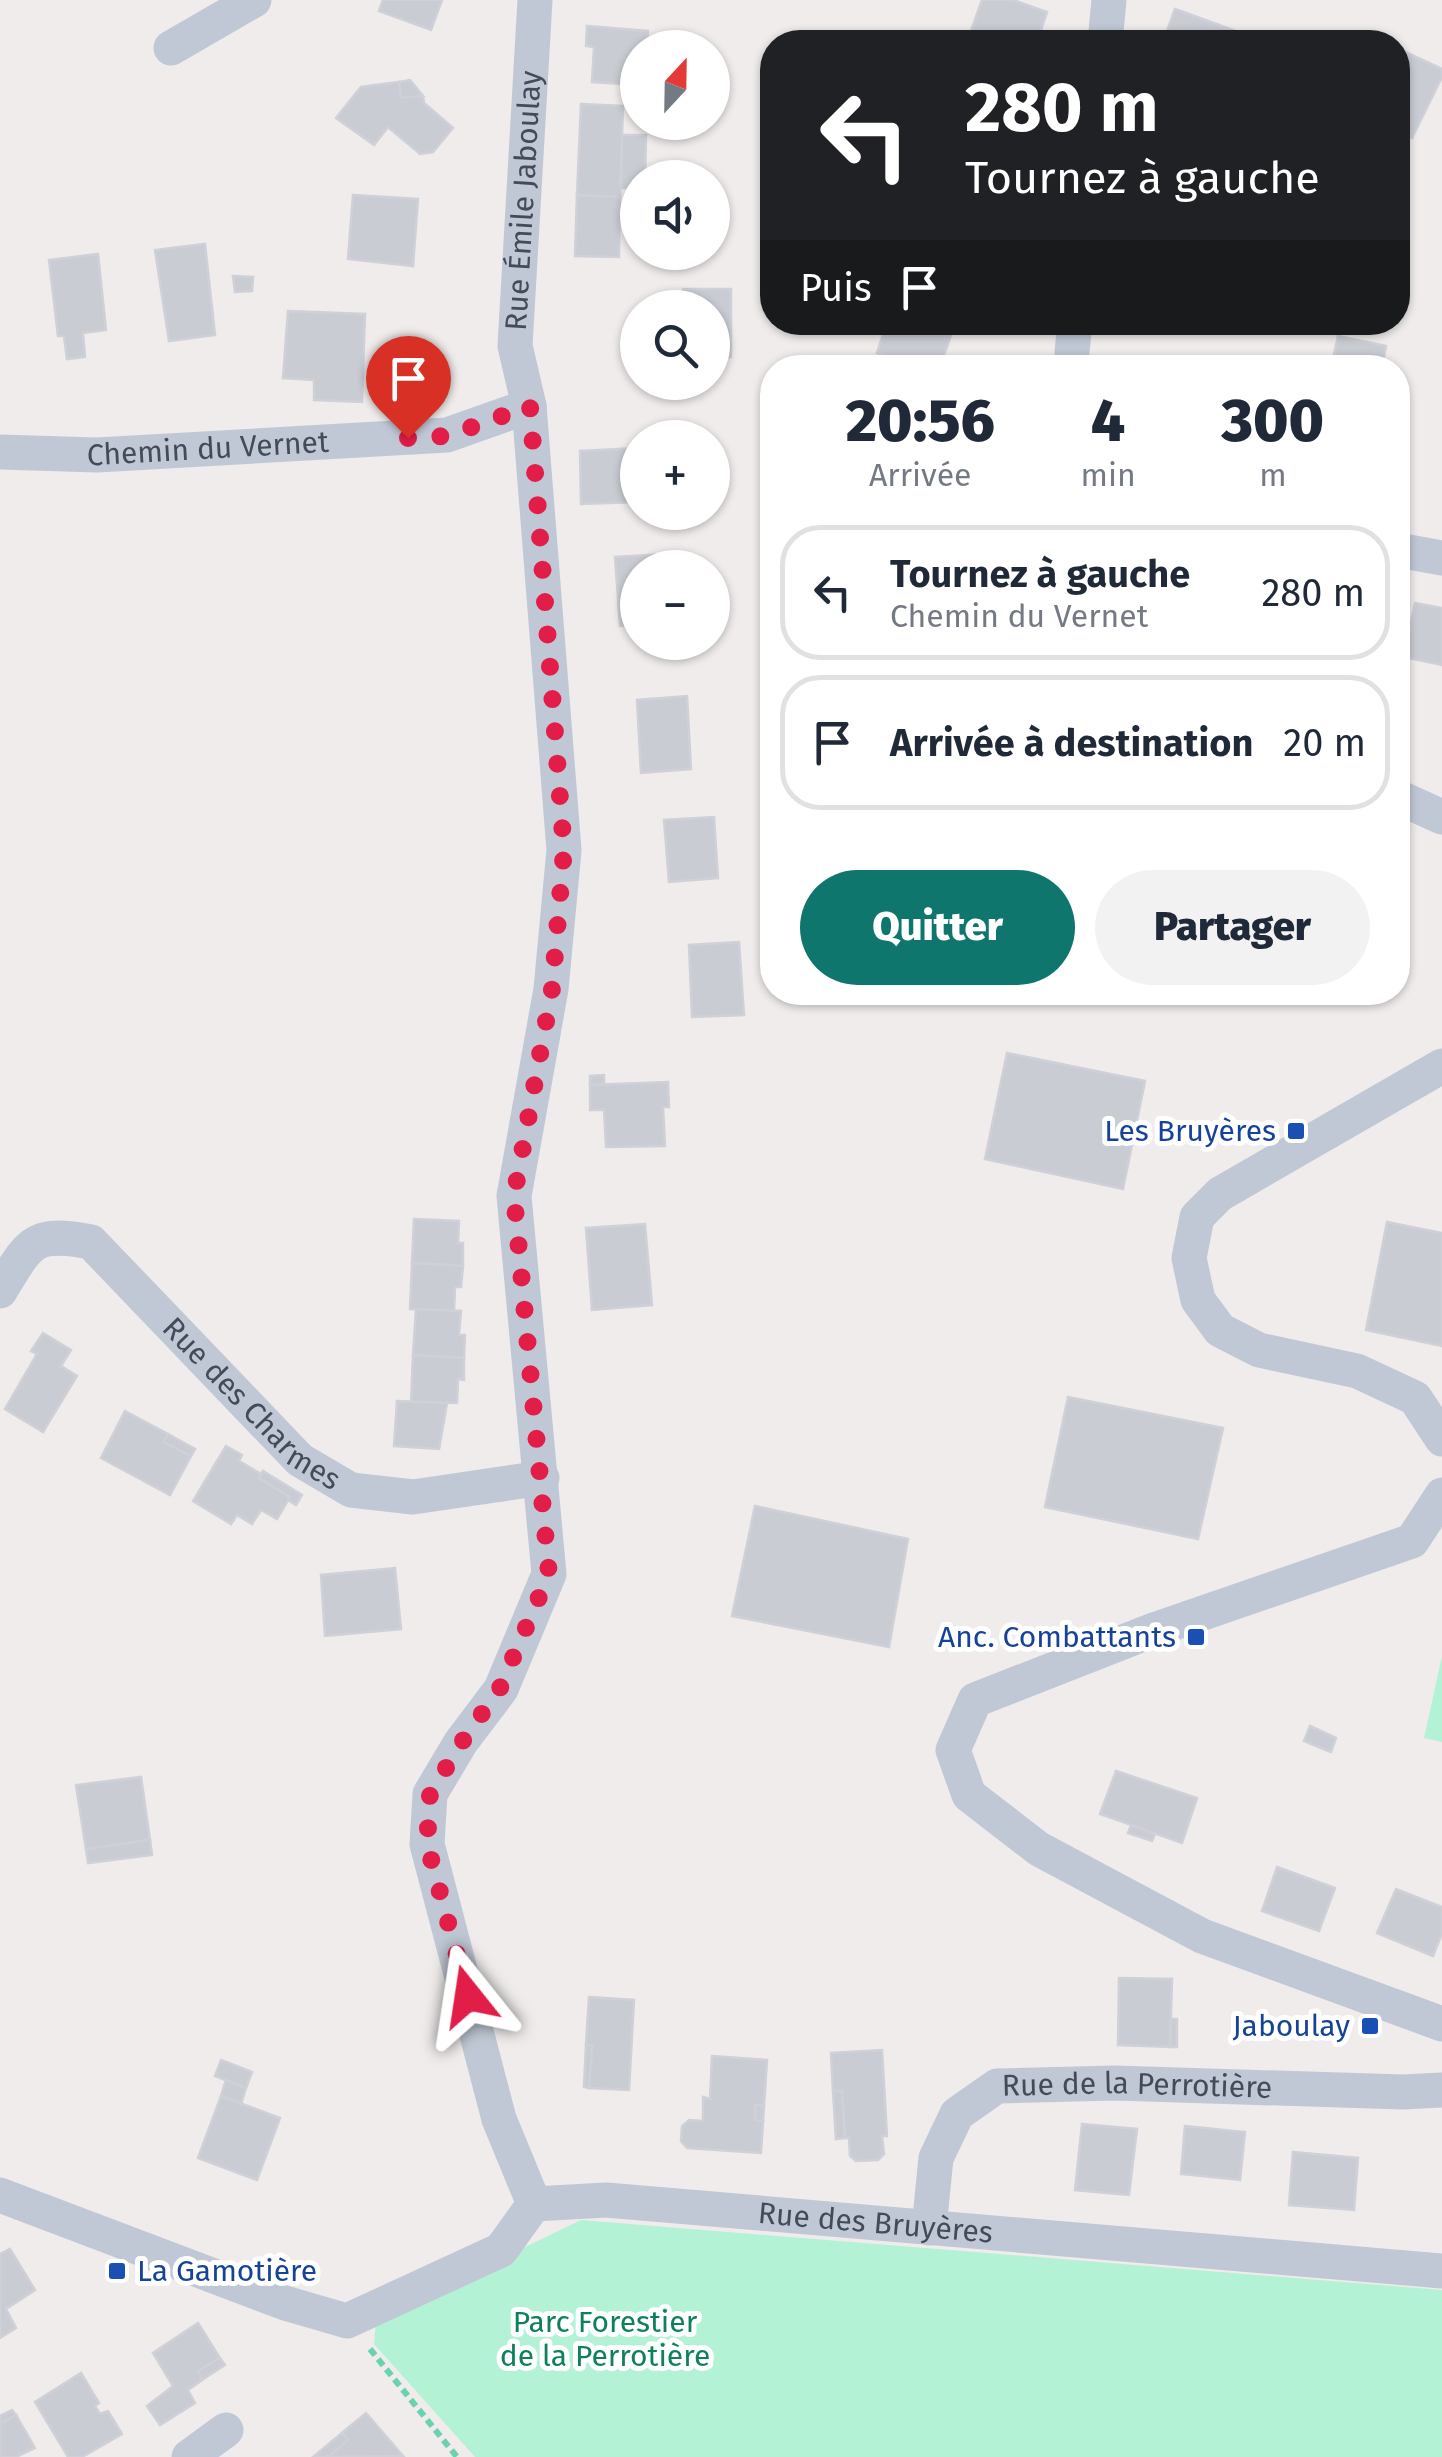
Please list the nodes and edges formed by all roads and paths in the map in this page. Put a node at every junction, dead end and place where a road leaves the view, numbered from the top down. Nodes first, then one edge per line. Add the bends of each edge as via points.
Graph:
1 (254, 0) edge
2 (535, 0) edge
3 (1109, 0) edge
4 (1106, 30) edge
5 (171, 48) dead end
6 (530, 406) junction
7 (0, 452) edge
8 (1410, 552) edge
9 (1442, 558) edge
10 (1410, 802) edge
11 (1442, 817) edge
12 (1442, 1066) edge
13 (0, 1291) edge
14 (1442, 1440) edge
15 (542, 1478) junction
16 (1442, 1495) edge
17 (1442, 2024) edge
18 (1442, 2090) edge
19 (0, 2194) edge
20 (534, 2204) junction
21 (930, 2228) junction
22 (1442, 2271) edge
23 (347, 2320) junction
24 (226, 2430) dead end
25 (188, 2457) edge
26 (458, 2457) edge

1 - 5 street
2 - 6 street, Rue Émile Jaboulay via 515,346
3 - 4 street
6 - 7 street, Chemin du Vernet via 447,436 96,455
6 - 15 street, Rue Émile Jaboulay via 564,850 552,989 514,1196
8 - 9 street
10 - 11 street
12 - 14 street via 1220,1194 1197,1217 1188,1258 1198,1300 1220,1330 1259,1350 1356,1371 1415,1398
13 - 15 street, Rue des Charmes via 25,1250 53,1235 91,1242 300,1460 351,1490 412,1497
15 - 20 street, Rue Émile Jaboulay via 549,1574 500,1688 430,1794 427,1844 499,2119
16 - 17 street via 1412,1541 975,1700 953,1750 969,1796 1038,1850 1202,1936
18 - 21 street, Rue de la Perrotière via 997,2086 957,2114 936,2158
19 - 23 street via 286,2304
20 - 21 street, Rue des Bruyères via 606,2200
20 - 23 street via 500,2250
21 - 22 street, Rue des Bruyères
23 - 26 path
24 - 25 street

